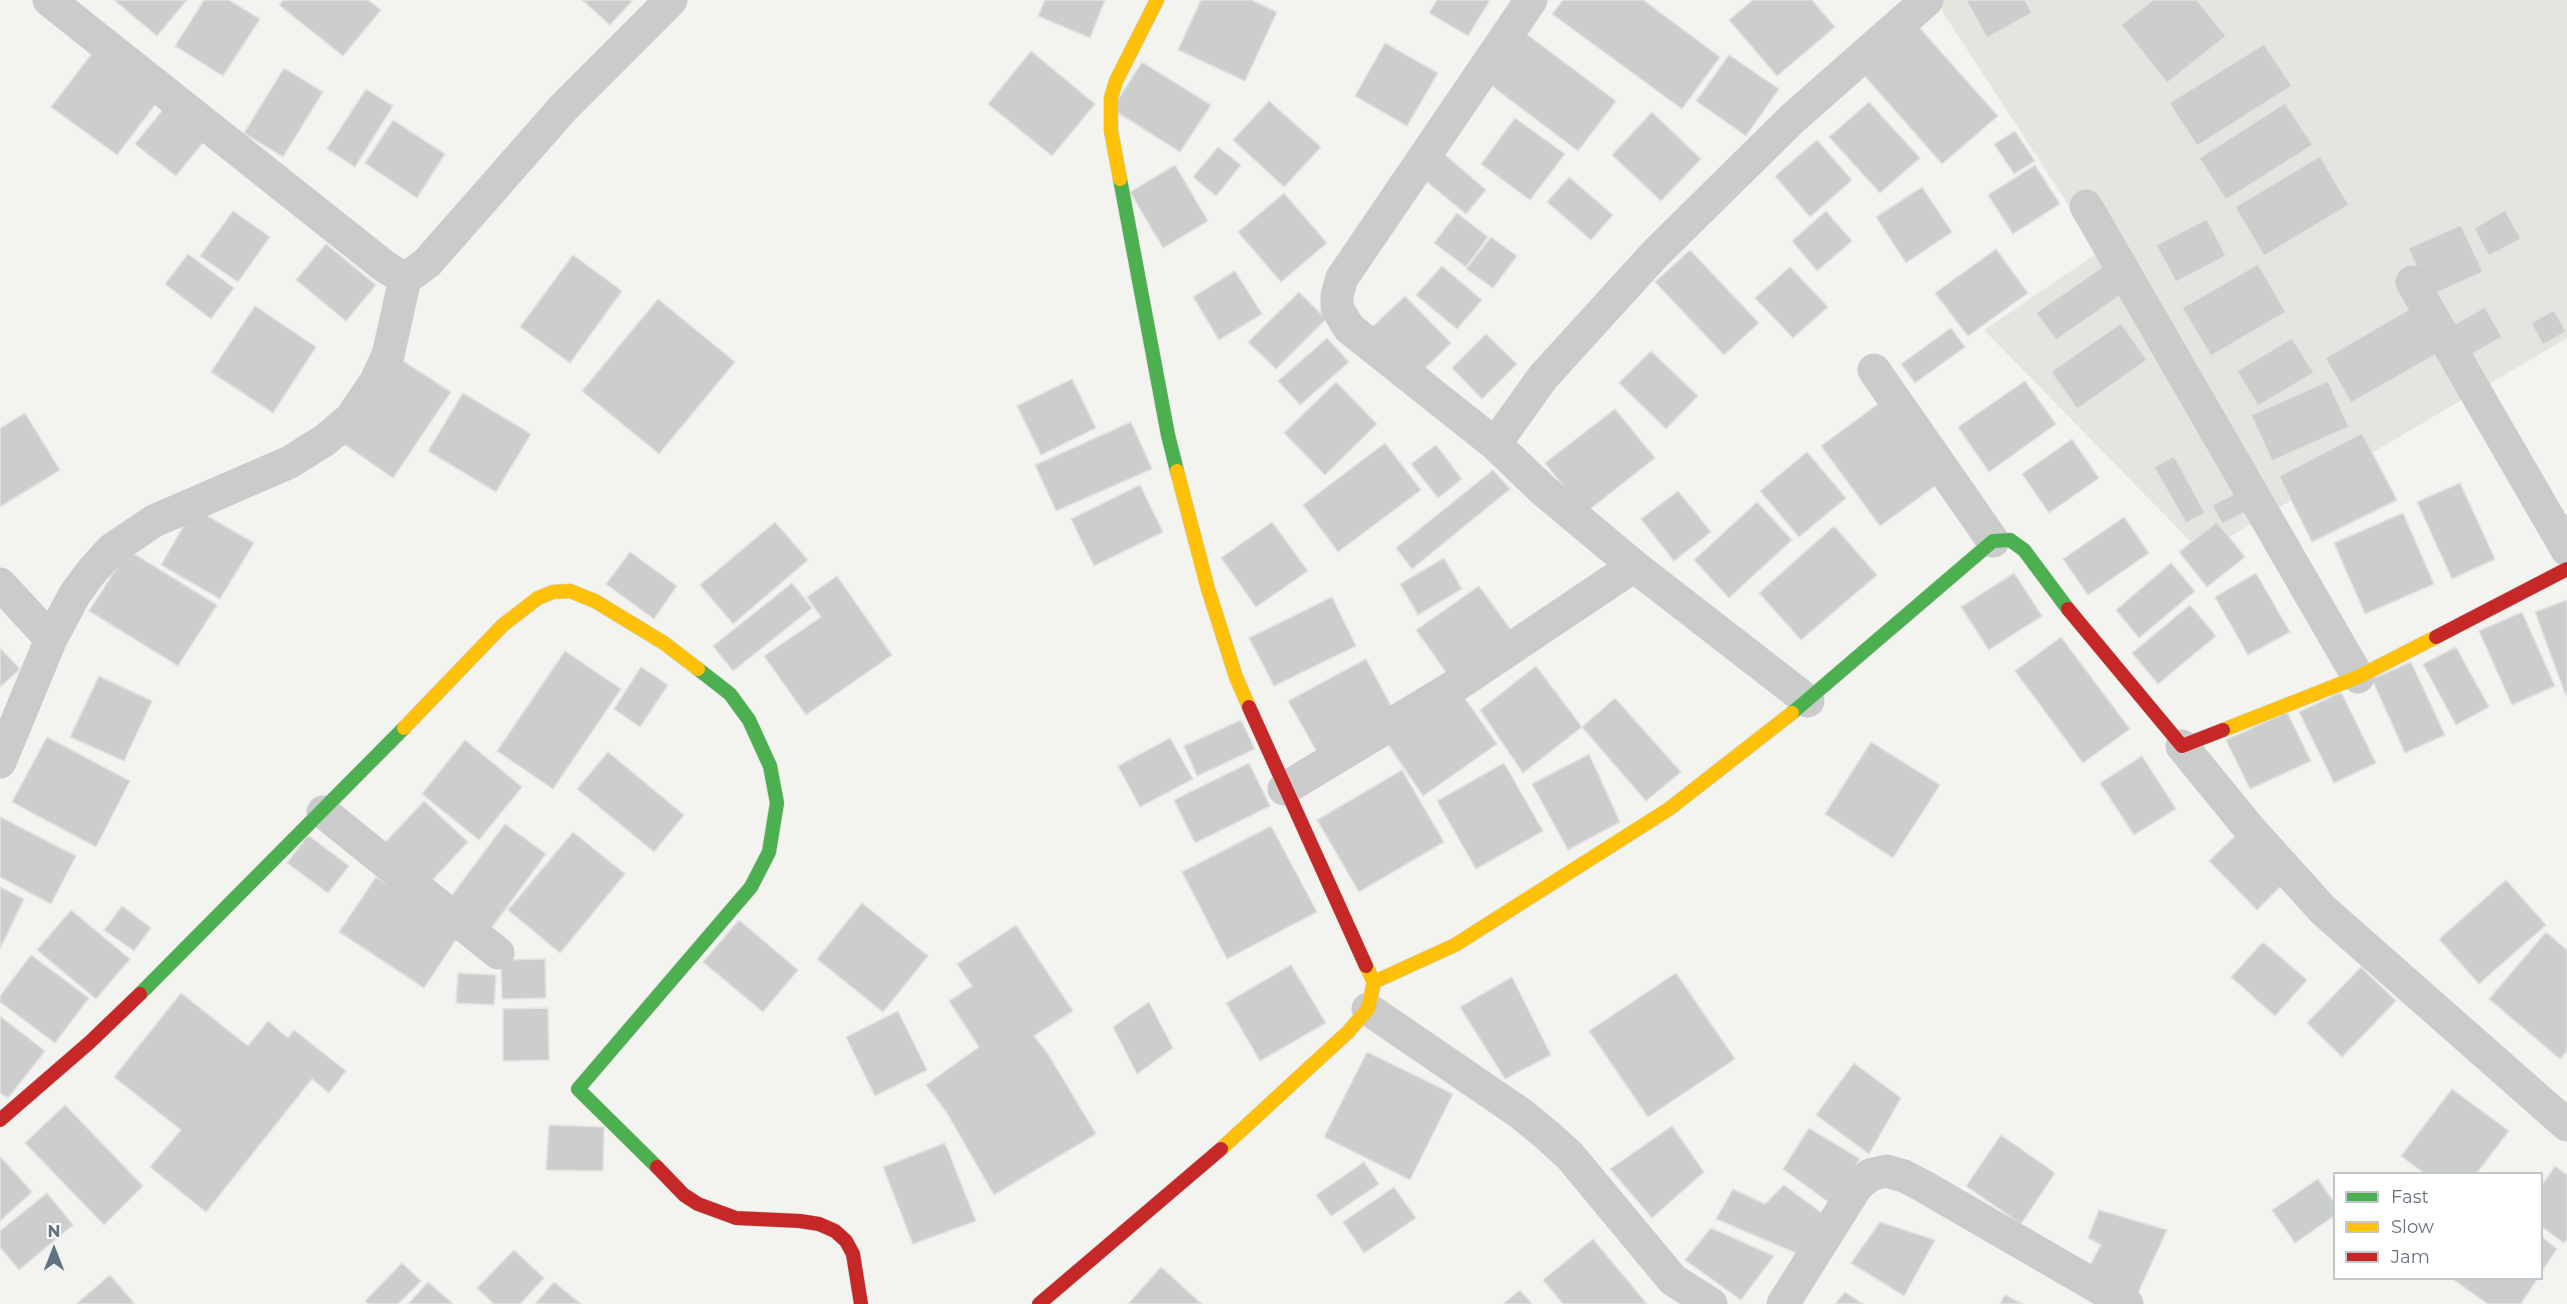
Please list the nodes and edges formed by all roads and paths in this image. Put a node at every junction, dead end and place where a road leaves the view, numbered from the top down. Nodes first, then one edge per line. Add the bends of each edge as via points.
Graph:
1 (49, 0) edge
2 (671, 0) edge
3 (1157, 0) edge
4 (1531, 0) edge
5 (1927, 0) edge
6 (2086, 206) dead end
7 (405, 279) junction
8 (2412, 282) dead end
9 (1874, 370) dead end
10 (1495, 444) junction
11 (1993, 541) junction
12 (2567, 550) edge
13 (1634, 566) junction
14 (2567, 569) edge
15 (0, 585) edge
16 (51, 639) junction
17 (2358, 677) junction
18 (1808, 701) junction
19 (2182, 746) junction
20 (0, 762) edge
21 (1284, 789) junction
22 (323, 812) junction
23 (498, 953) dead end
24 (1371, 996) junction
25 (0, 1120) edge
26 (2567, 1125) edge
27 (861, 1304) edge
28 (1039, 1304) edge
29 (1711, 1304) edge
30 (1783, 1304) edge
31 (2127, 1304) edge

1 - 7 street
2 - 7 street via 564,107 427,262
3 - 21 street via 1116,81 1111,131 1168,435 1222,637
4 - 10 street via 1342,278 1337,295 1337,308 1349,328
5 - 10 street via 1793,118 1655,254 1543,377
6 - 17 street
7 - 16 street via 388,356 351,418 290,462 134,533 92,571
8 - 12 street
9 - 11 street
10 - 13 street
11 - 18 street
11 - 19 street via 2010,540 2024,550 2083,630
13 - 18 street
13 - 21 street via 1458,684
14 - 17 street
15 - 16 street
16 - 20 street
17 - 19 street
18 - 24 street via 1669,809
19 - 26 street via 2323,910
21 - 24 street
22 - 23 street
22 - 25 street via 90,1042
22 - 27 street via 502,625 521,608 553,592 570,591 595,602 664,643 719,684 749,720 770,766 777,803 769,852 751,887 578,1089 698,1204 736,1218 800,1221 835,1231 853,1254
24 - 28 street via 1348,1032 1228,1143
24 - 29 street via 1547,1135 1570,1156 1673,1280
30 - 31 street via 1857,1186 1870,1175 1886,1172 1923,1186

